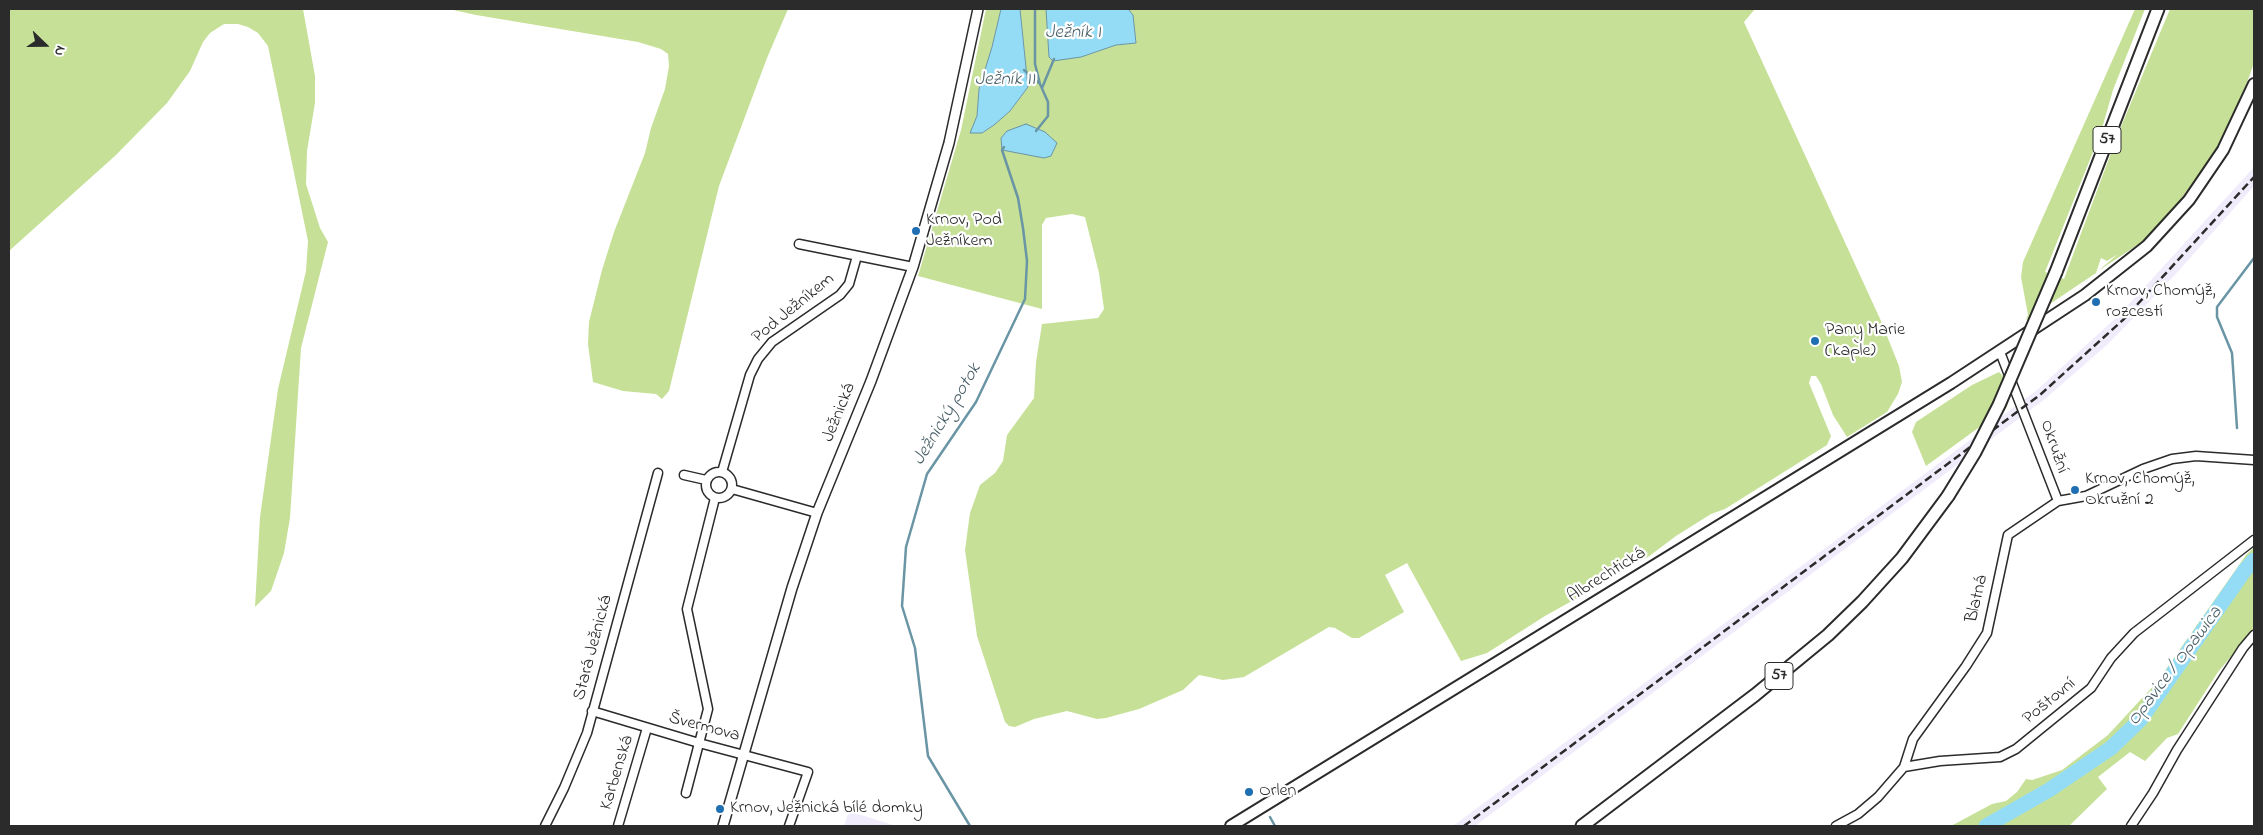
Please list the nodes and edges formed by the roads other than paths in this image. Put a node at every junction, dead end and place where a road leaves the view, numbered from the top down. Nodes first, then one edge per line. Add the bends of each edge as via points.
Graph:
1 (978, 9) edge
2 (2158, 10) edge
3 (2254, 84) edge
4 (799, 244) dead end
5 (857, 256) junction
6 (913, 267) junction
7 (2000, 352) junction
8 (2254, 460) edge
9 (722, 472) junction
10 (658, 473) dead end
11 (684, 475) dead end
12 (706, 480) junction
13 (732, 489) junction
14 (715, 498) junction
15 (2058, 501) junction
16 (817, 513) junction
17 (2254, 540) edge
18 (2254, 634) edge
19 (592, 711) junction
20 (647, 728) junction
21 (699, 743) junction
22 (744, 755) junction
23 (1904, 766) junction
24 (686, 793) dead end
25 (545, 826) edge
26 (618, 826) edge
27 (723, 826) edge
28 (788, 826) edge
29 (1231, 826) edge
30 (1582, 826) edge
31 (1836, 826) edge
32 (2131, 826) edge

1 - 6 street, Ježnická via 949,143
2 - 30 main road, 57, bridge via 2056,272 2000,405 1948,496 1889,573 1828,635 1755,695
3 - 7 main road, Albrechtická via 2239,120 2214,164 2161,232 2114,275
4 - 5 street, Pod Ježníkem
5 - 6 street, Pod Ježníkem
5 - 9 street, Pod Ježníkem via 849,284 840,295 772,342 758,359 750,375
6 - 16 street, Ježnická
7 - 15 street, Okružní
7 - 29 main road, Albrechtická
8 - 15 street, Okružní via 2196,456 2172,459 2086,496
9 - 12 street via 716,472
9 - 13 street via 728,475
10 - 19 street, Stará Ježnická
11 - 12 street
12 - 14 street via 705,488
13 - 14 street via 728,495
13 - 16 street
14 - 21 street via 687,609 708,709
15 - 23 street, Blatná via 2008,535 1987,633 1913,739
16 - 22 street, Ježnická
17 - 23 street, Poštovní via 2134,633 2111,658 2091,688 2016,749 2000,757
18 - 32 street
19 - 20 street, Švermova
19 - 25 street, Stará Ježnická via 580,751
20 - 21 street, Švermova
20 - 26 street, Karbenská
21 - 22 street, Švermova
21 - 24 street
22 - 27 street, Ježnická
22 - 28 street, Švermova via 808,772
23 - 31 street via 1878,797 1858,814

